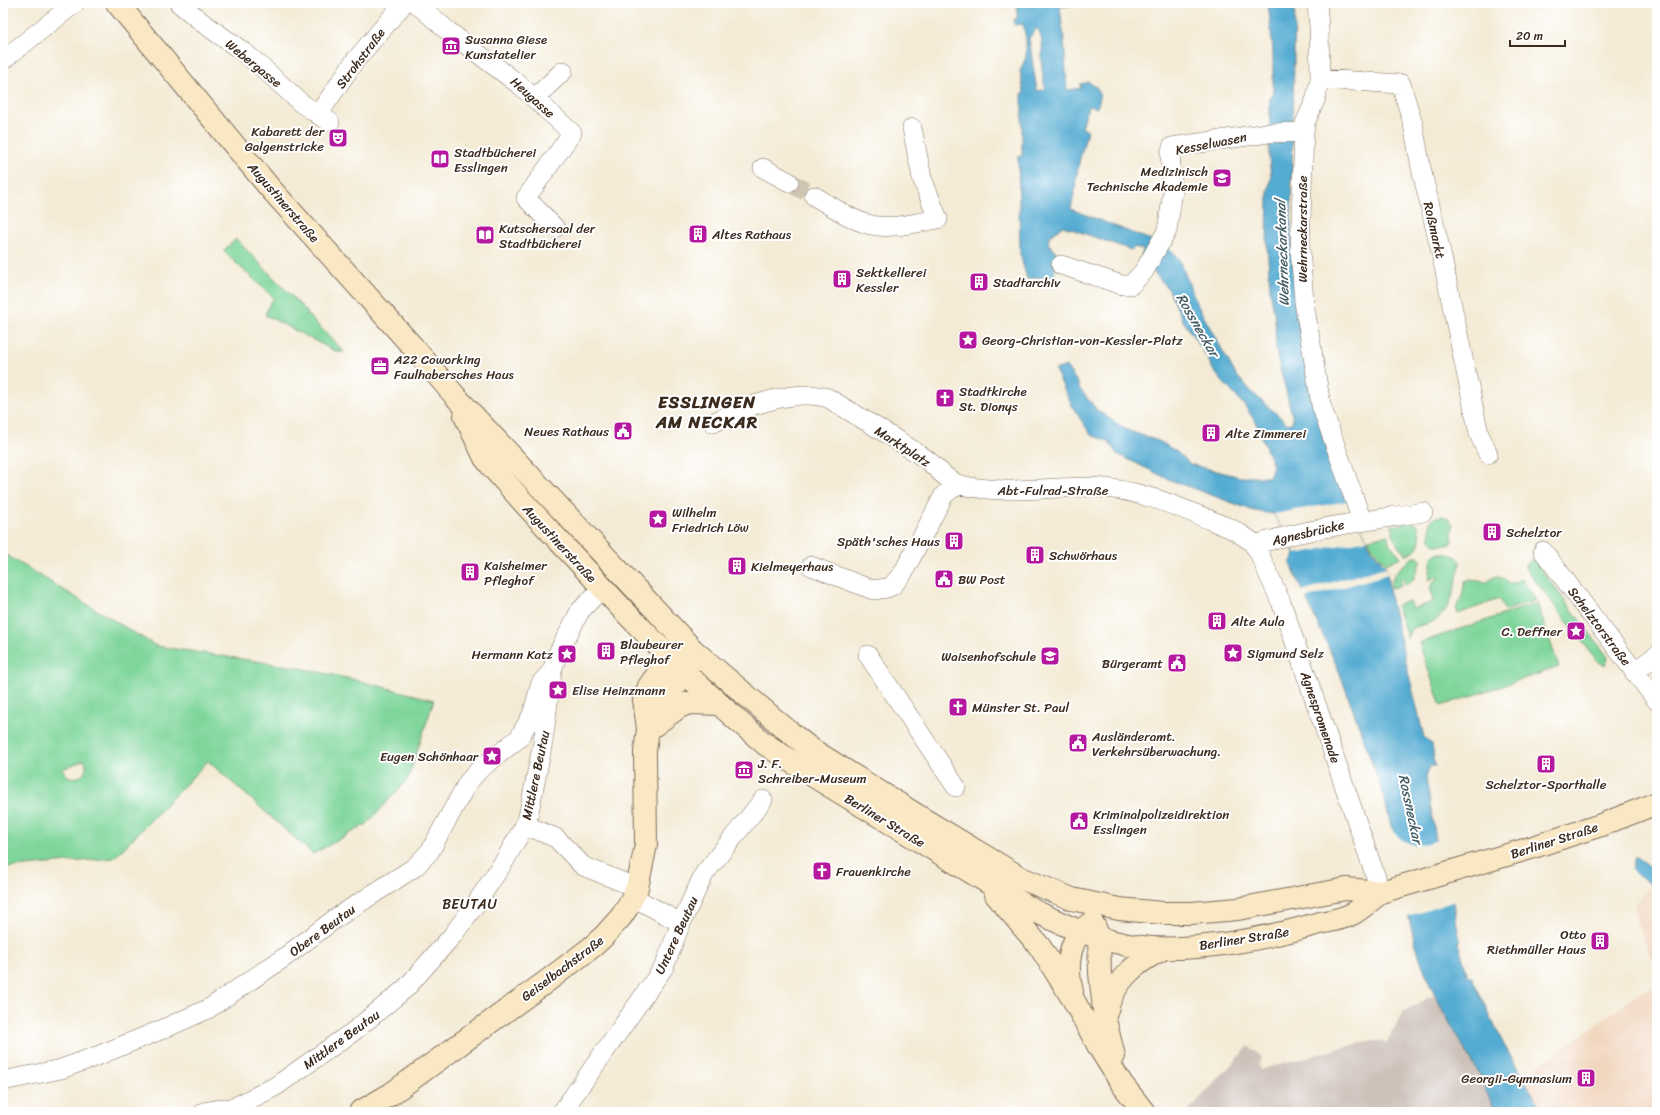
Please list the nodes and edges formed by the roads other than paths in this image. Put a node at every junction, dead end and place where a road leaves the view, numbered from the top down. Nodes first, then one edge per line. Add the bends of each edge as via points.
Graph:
1 (75, 3) edge
2 (117, 3) edge
3 (179, 3) edge
4 (404, 3) edge
5 (416, 3) edge
6 (1317, 3) edge
7 (3, 60) edge
8 (562, 71) dead end
9 (1320, 79) junction
10 (535, 98) junction
11 (324, 119) joint
12 (912, 128) dead end
13 (1299, 132) junction
14 (763, 168) dead end
15 (789, 182) tunnel mouth
16 (814, 196) tunnel mouth
17 (555, 228) dead end
18 (1061, 265) dead end
19 (456, 397) junction
20 (713, 423) dead end
21 (1488, 454) dead end
22 (960, 485) junction
23 (1423, 512) dead end
24 (1360, 521) junction
25 (1254, 546) junction
26 (1543, 551) dead end
27 (811, 566) dead end
28 (598, 584) junction
29 (694, 650) junction
30 (868, 655) dead end
31 (1657, 656) edge
32 (679, 666) junction
33 (1634, 672) junction
34 (1657, 701) edge
35 (719, 704) junction
36 (539, 717) junction
37 (648, 729) junction
38 (956, 787) dead end
39 (763, 800) dead end
40 (1657, 802) edge
41 (525, 825) junction
42 (984, 880) junction
43 (1389, 890) junction
44 (635, 892) junction
45 (1072, 899) junction
46 (1119, 909) junction
47 (681, 923) junction
48 (1091, 930) junction
49 (1163, 949) junction
50 (1073, 999) junction
51 (1105, 1020) junction
52 (3, 1080) edge
53 (1122, 1084) junction
54 (233, 1110) edge
55 (204, 1112) edge
56 (360, 1112) edge
57 (562, 1112) edge
58 (1144, 1112) edge

1 - 7 street
2 - 19 main road, Augustinerstraße via 269,187
3 - 11 street, Webergasse via 245,53 301,103
4 - 11 street, Strohstraße via 354,62
5 - 10 street, Heugasse
6 - 9 street, Wehrneckarstraße
8 - 10 street
9 - 13 street, Wehrneckarstraße via 1316,98
9 - 21 street, Roßmarkt via 1401,84 1414,124 1421,168 1479,434
10 - 17 street, Heugasse via 572,133 526,198
12 - 16 street via 922,178 938,220 895,226 873,225 853,218
13 - 18 street, Kesselwasen via 1268,133 1172,148 1170,154 1173,191 1169,225 1144,271 1135,282 1127,286
13 - 24 street, Wehrneckarstraße via 1300,248 1304,302 1321,405
14 - 15 street
19 - 28 main road, Augustinerstraße via 493,468
19 - 29 main road, Augustinerstraße
20 - 22 street, Marktplatz via 736,412 769,402 812,394 820,395 922,456 948,479
22 - 25 street, Abt-Fulrad-Straße via 1000,490 1091,487 1144,495 1234,530 1246,537
22 - 27 street via 944,495 903,573 892,586 873,590
23 - 24 street, Agnesbrücke
24 - 25 street, Agnesbrücke via 1286,536
25 - 43 street, Agnespromenade via 1281,602
26 - 33 street, Schelztorstraße
28 - 32 main road, Augustinerstraße
28 - 36 street, Mittlere Beutau via 576,617 557,655
29 - 32 main road, Geiselbachstraße
29 - 45 main road, Berliner Straße via 811,749 1001,866 1044,889
30 - 38 street
31 - 33 street
32 - 35 main road, Berliner Straße
32 - 37 main road, Geiselbachstraße
33 - 34 street, Schelztorstraße
35 - 37 main road via 689,703
35 - 42 main road, Berliner Straße via 777,752
36 - 41 street, Mittlere Beutau via 533,797
36 - 52 street, Obere Beutau via 515,742 480,769 468,782 425,858 336,918 285,957 208,1009 163,1029 82,1061 40,1074
37 - 44 main road, Geiselbachstraße via 645,751 646,845
39 - 47 street, Untere Beutau via 704,874
40 - 43 main road, Berliner Straße via 1588,829
41 - 44 street via 556,838 584,866
41 - 54 street, Mittlere Beutau via 505,860 452,936 406,988 354,1031 276,1086 236,1106
42 - 48 main road, Berliner Straße via 1033,910
42 - 50 main road via 1040,947
43 - 46 main road, Berliner Straße via 1340,890 1216,912 1163,913
43 - 49 main road, Berliner Straße via 1352,914 1301,929 1230,942
44 - 47 street
44 - 56 main road, Geiselbachstraße via 617,922 592,947 391,1094
45 - 46 main road, Berliner Straße
45 - 48 main road, Berliner Straße
46 - 48 main road, Berliner Straße
47 - 57 street, Untere Beutau via 664,967
48 - 49 main road, Berliner Straße via 1140,947
48 - 50 main road via 1069,959 1068,971
48 - 51 main road via 1100,973
49 - 51 main road via 1138,963 1122,978 1112,995
50 - 53 main road
51 - 53 main road
53 - 58 main road
54 - 55 street via 224,1108

